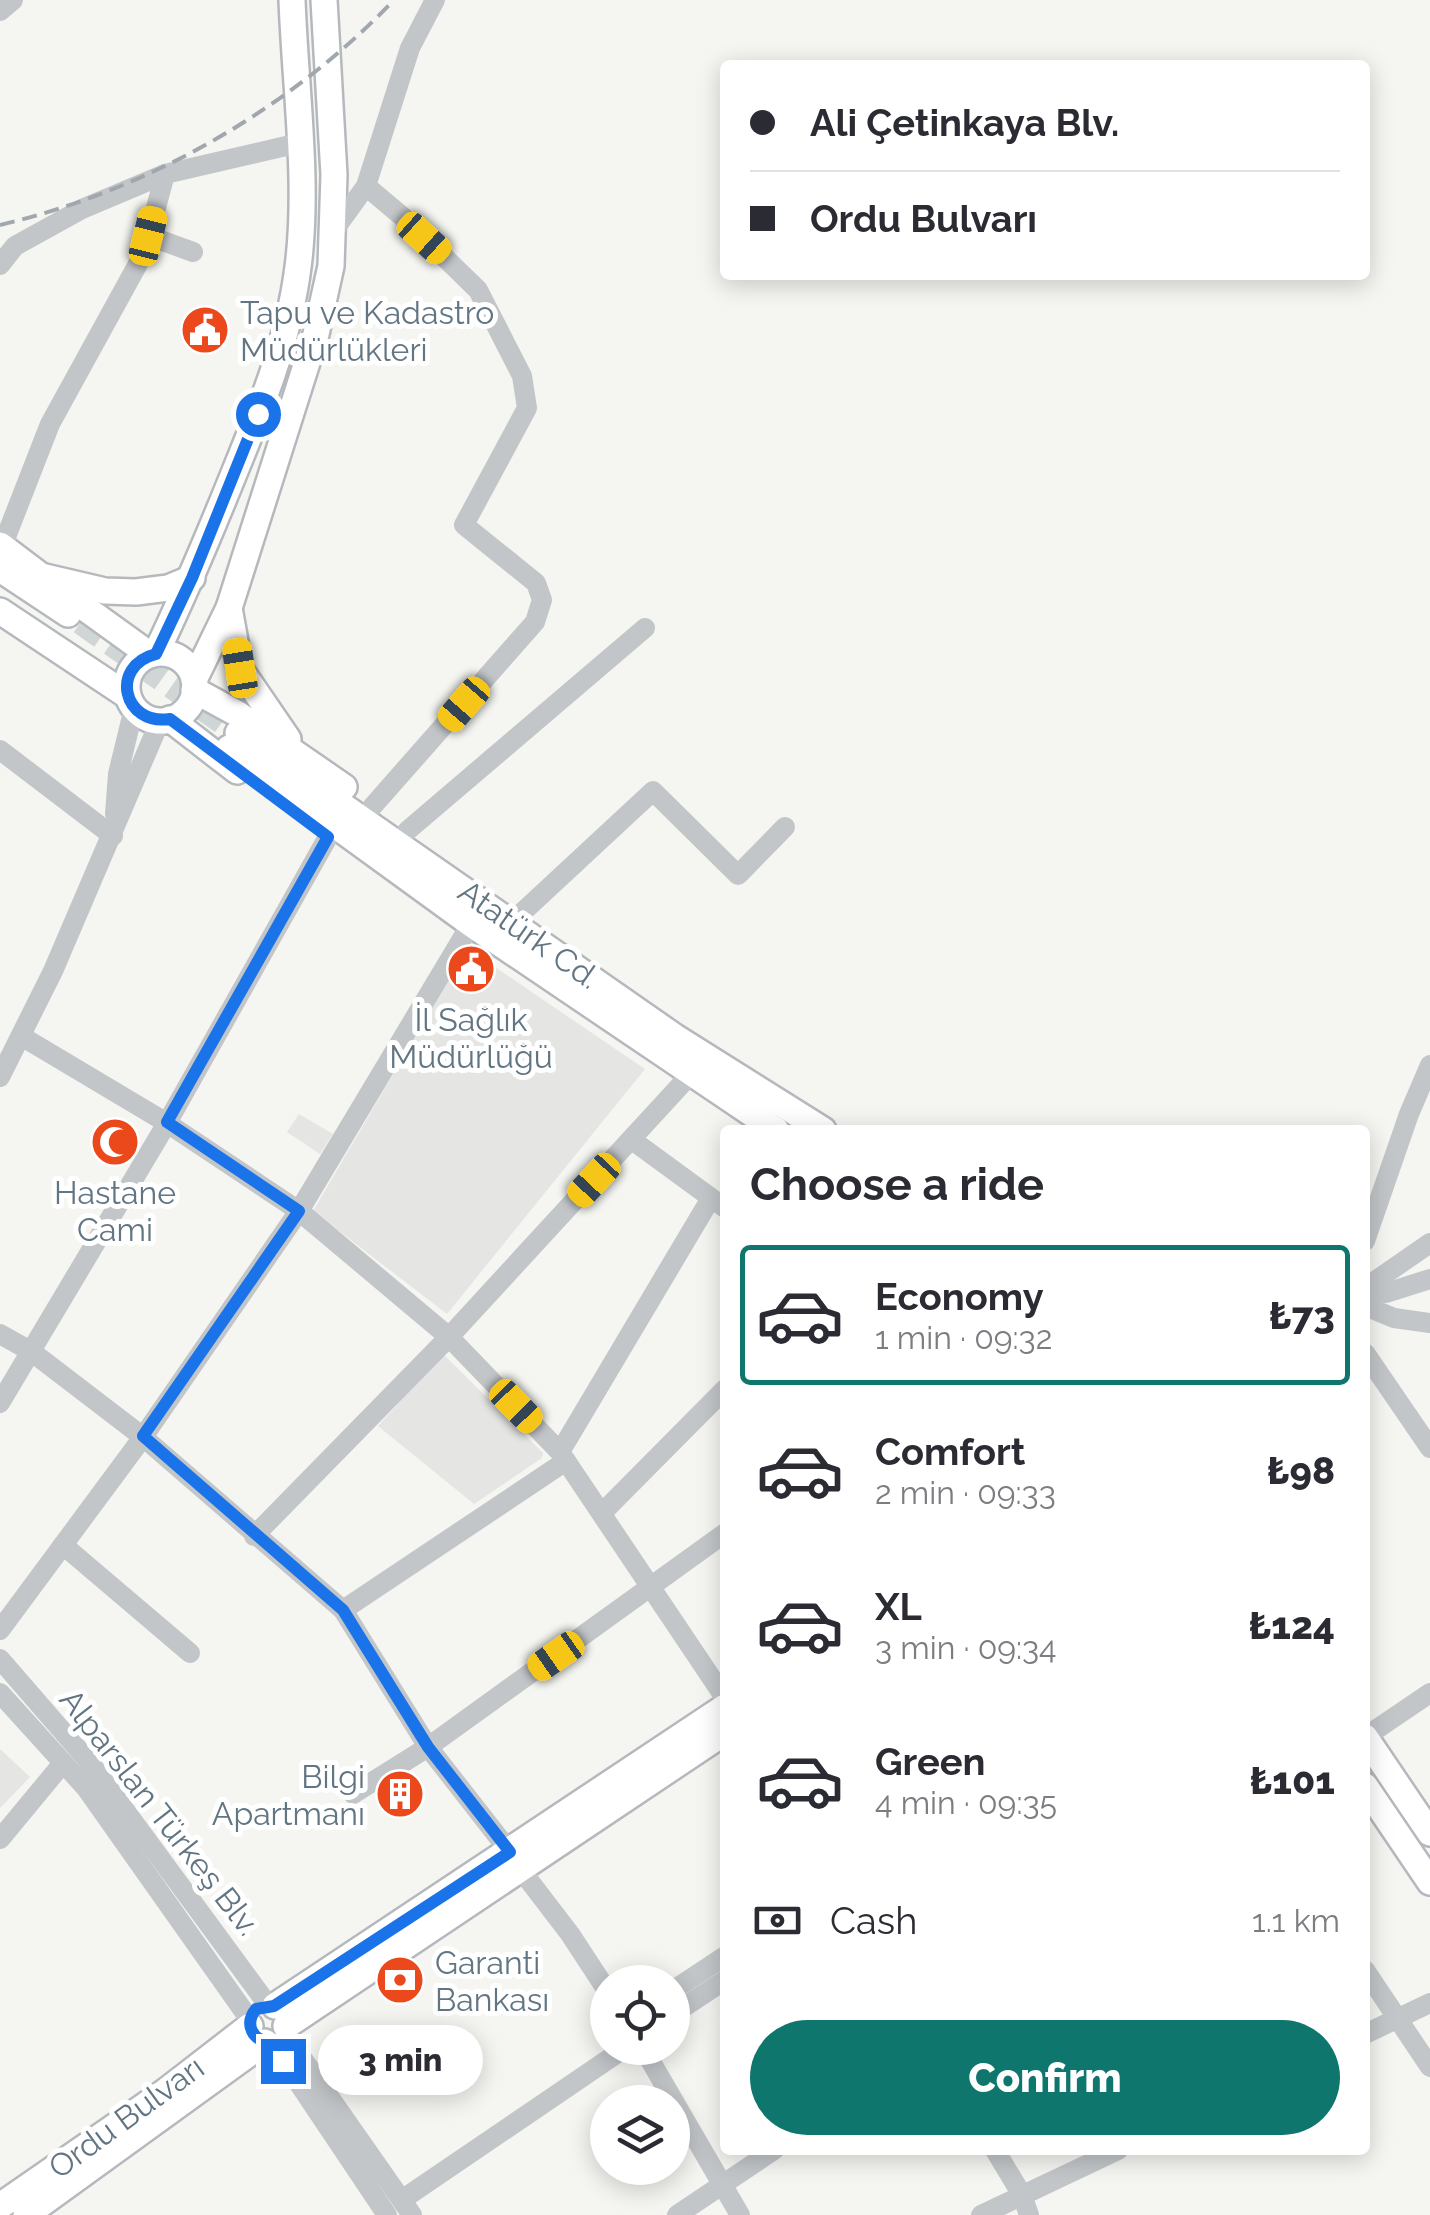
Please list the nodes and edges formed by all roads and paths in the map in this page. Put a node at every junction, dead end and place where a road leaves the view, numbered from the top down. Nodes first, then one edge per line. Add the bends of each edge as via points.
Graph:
1 (13, 0) edge
2 (292, 0) edge
3 (311, 0) edge
4 (324, 0) edge
5 (435, 0) edge
6 (0, 12) edge
7 (327, 53) junction
8 (299, 143) junction
9 (165, 174) junction
10 (366, 186) junction
11 (332, 233) junction
12 (148, 236) junction
13 (7, 247) edge
14 (193, 252) dead end
15 (0, 266) edge
16 (1, 554) edge
17 (41, 576) junction
18 (192, 578) junction
19 (0, 592) edge
20 (228, 608) junction
21 (0, 611) edge
22 (645, 628) dead end
23 (84, 635) junction
24 (153, 654) junction
25 (194, 685) junction
26 (131, 702) junction
27 (166, 720) junction
28 (229, 736) junction
29 (0, 750) edge
30 (308, 760) junction
31 (372, 807) junction
32 (785, 827) dead end
33 (408, 831) junction
34 (113, 836) junction
35 (328, 837) junction
36 (512, 922) junction
37 (471, 924) junction
38 (20, 1036) junction
39 (1430, 1065) edge
40 (690, 1075) junction
41 (0, 1076) edge
42 (167, 1122) junction
43 (768, 1125) edge
44 (815, 1125) edge
45 (632, 1140) junction
46 (718, 1203) edge
47 (299, 1211) junction
48 (1370, 1227) edge
49 (1430, 1227) edge
50 (1430, 1244) edge
51 (1370, 1269) edge
52 (1430, 1279) edge
53 (1370, 1285) edge
54 (1370, 1289) edge
55 (1370, 1308) edge
56 (1430, 1322) edge
57 (0, 1334) edge
58 (449, 1336) junction
59 (32, 1352) junction
60 (1370, 1359) edge
61 (720, 1393) edge
62 (0, 1404) edge
63 (143, 1436) junction
64 (1430, 1448) edge
65 (563, 1456) junction
66 (602, 1513) junction
67 (254, 1536) junction
68 (720, 1537) edge
69 (63, 1545) junction
70 (652, 1587) junction
71 (343, 1610) junction
72 (0, 1630) edge
73 (190, 1653) dead end
74 (0, 1659) edge
75 (720, 1690) edge
76 (0, 1693) edge
77 (1430, 1693) edge
78 (720, 1712) edge
79 (1370, 1734) edge
80 (720, 1735) edge
81 (1370, 1744) edge
82 (428, 1747) junction
83 (63, 1763) junction
84 (1370, 1793) edge
85 (353, 1794) dead end
86 (1430, 1833) edge
87 (0, 1839) edge
88 (515, 1861) junction
89 (1430, 1882) edge
90 (720, 1959) edge
91 (590, 1965) edge
92 (1370, 1977) edge
93 (690, 1979) edge
94 (720, 1983) edge
95 (690, 2003) edge
96 (1430, 2003) edge
97 (1400, 2018) junction
98 (269, 2025) junction
99 (1370, 2032) edge
100 (602, 2065) edge
101 (652, 2065) edge
102 (1430, 2067) edge
103 (767, 2155) edge
104 (998, 2155) edge
105 (1110, 2155) edge
106 (725, 2184) junction
107 (1026, 2205) edge
108 (0, 2206) edge
109 (407, 2207) edge
110 (26, 2215) edge
111 (387, 2215) edge
112 (677, 2215) edge
113 (740, 2215) edge
114 (982, 2215) edge

1 - 6 street
2 - 8 main road
3 - 7 main road via 311,21
4 - 7 main road
5 - 10 street via 410,48
7 - 11 main road
8 - 9 street
8 - 18 main road via 299,264 289,319 272,381
9 - 12 street
9 - 13 street
10 - 11 street
10 - 31 street via 478,290 522,376 527,408 464,524 536,582 542,600 534,622
11 - 20 main road via 316,334
12 - 14 street
12 - 16 street via 50,424
13 - 15 street
16 - 17 main road
16 - 23 main road
17 - 18 main road via 136,592
17 - 23 main road
18 - 24 main road
19 - 23 main road
20 - 25 main road
20 - 30 main road via 240,668 281,732
21 - 23 main road
22 - 33 street
23 - 24 main road
23 - 26 main road
24 - 25 main road via 184,662
24 - 26 main road via 132,670
25 - 27 main road via 187,708
25 - 28 main road
26 - 27 main road via 150,719
26 - 34 street
27 - 28 main road
27 - 34 street
28 - 30 main road
28 - 35 main road via 229,766
28 - 36 main road, Atatürk Cd.
28 - 37 main road, Atatürk Cd.
29 - 34 street
30 - 31 main road
31 - 33 main road
32 - 36 street via 738,875 653,791
33 - 36 main road
34 - 38 street
35 - 37 main road
35 - 42 street
36 - 44 main road, Atatürk Cd. via 674,1037
37 - 40 main road, Atatürk Cd.
37 - 47 street
38 - 41 street
38 - 42 street
39 - 48 street
40 - 43 main road, Atatürk Cd.
40 - 45 street
42 - 47 street
42 - 59 street
45 - 46 street
45 - 58 street
46 - 65 street
47 - 58 street
47 - 63 street
49 - 51 street
50 - 53 street
52 - 54 street via 1386,1293
55 - 56 street
57 - 59 street
58 - 65 street
58 - 67 street
59 - 62 street
59 - 63 street
60 - 64 street
61 - 66 street
63 - 67 street
63 - 69 street
65 - 66 street
65 - 71 street
66 - 70 street
67 - 71 street
68 - 70 street
69 - 72 street
69 - 73 street
70 - 75 street
70 - 82 street
71 - 82 street
74 - 98 street, Alparslan Türkeş Blv. via 91,1764
76 - 83 street, Alparslan Türkeş Blv.
77 - 79 street
78 - 88 main road, Ordu Bulvarı
80 - 88 main road, Ordu Bulvarı
81 - 86 main road
82 - 85 street
82 - 88 street
83 - 87 street
83 - 98 street, Alparslan Türkeş Blv.
84 - 89 main road
88 - 91 street
88 - 98 main road, Ordu Bulvarı
90 - 93 street
92 - 97 street
94 - 95 street
96 - 97 street
97 - 99 street
97 - 102 street
98 - 108 main road, Ordu Bulvarı
98 - 109 street
98 - 110 main road, Ordu Bulvarı
98 - 111 street
100 - 109 street
101 - 106 street
103 - 106 street
104 - 107 street
105 - 107 street
106 - 112 street
106 - 113 street
107 - 114 street

